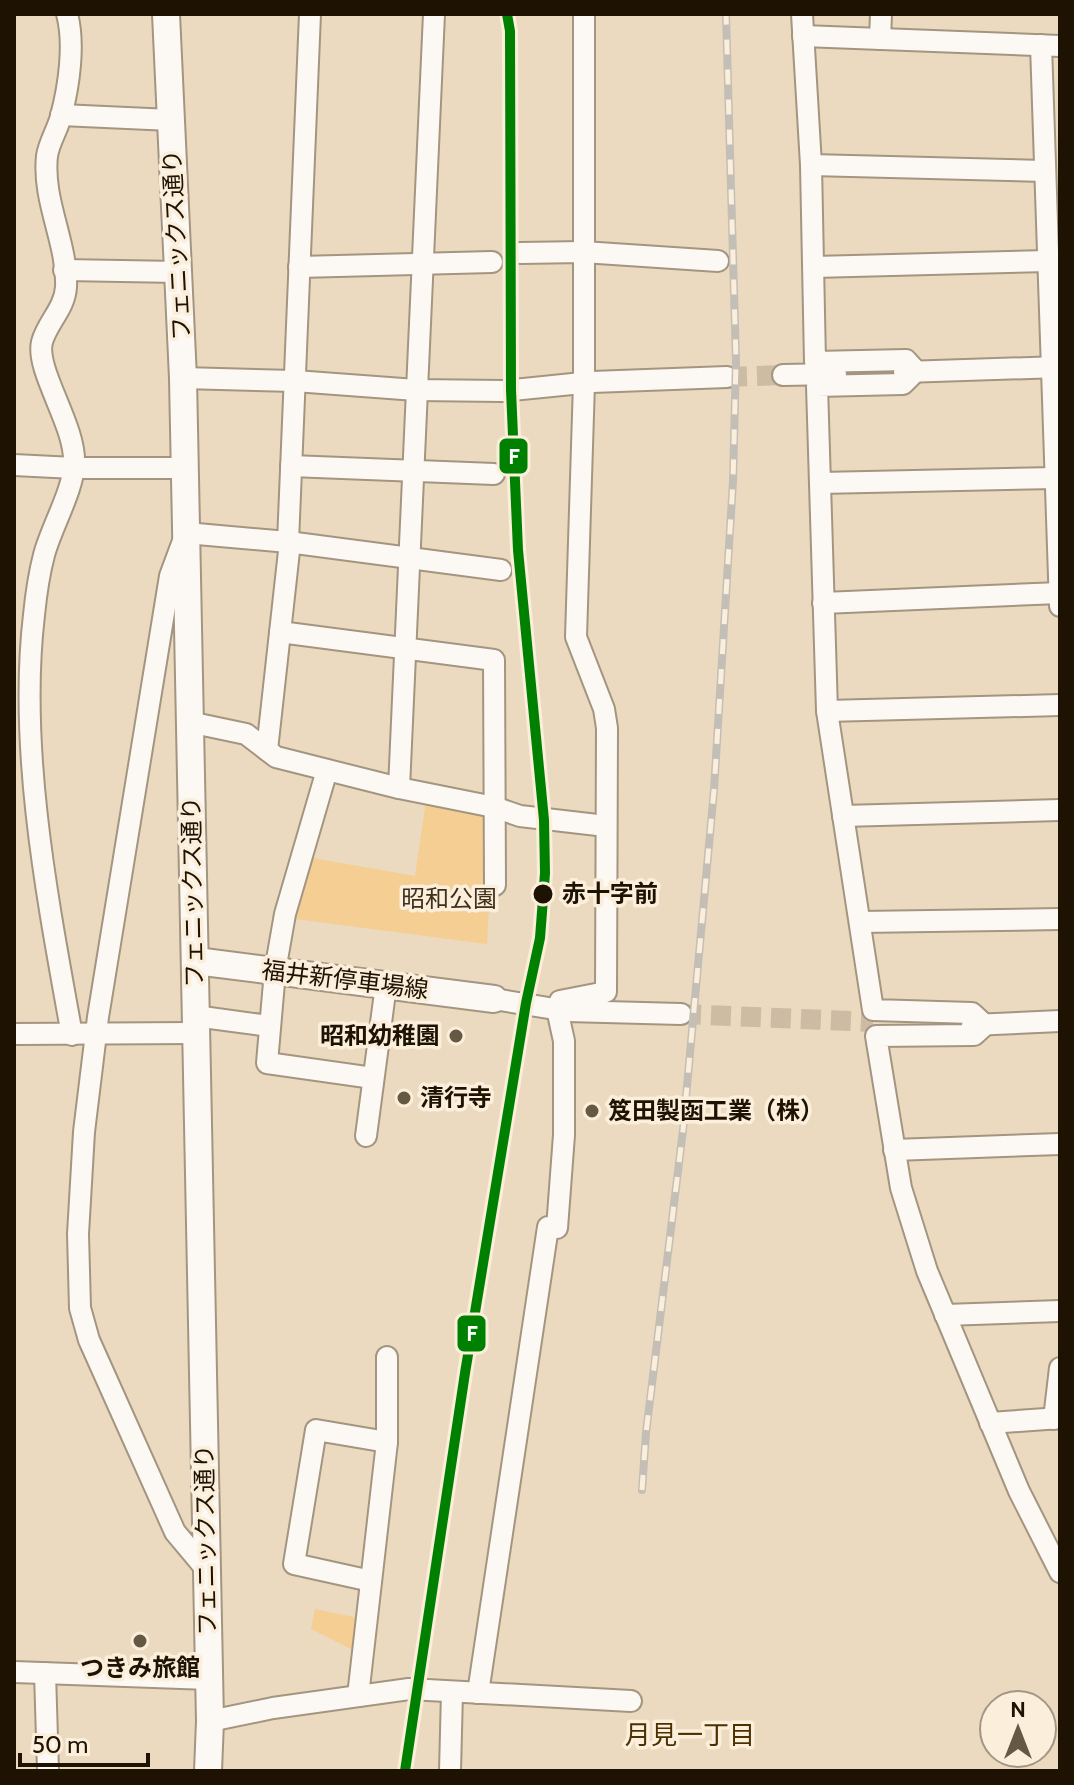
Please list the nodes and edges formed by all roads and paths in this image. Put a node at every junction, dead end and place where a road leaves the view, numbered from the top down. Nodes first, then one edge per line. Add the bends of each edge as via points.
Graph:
1 (67, 14) edge
2 (166, 14) edge
3 (310, 14) edge
4 (434, 14) edge
5 (584, 14) edge
6 (802, 14) edge
7 (881, 14) edge
8 (803, 36) junction
9 (880, 39) junction
10 (1050, 45) edge
11 (61, 115) junction
12 (171, 120) junction
13 (811, 165) junction
14 (1045, 171) junction
15 (583, 252) junction
16 (520, 253) dead end
17 (718, 261) dead end
18 (1048, 261) junction
19 (492, 262) dead end
20 (422, 263) junction
21 (299, 267) junction
22 (814, 267) junction
23 (64, 270) junction
24 (178, 272) junction
25 (1056, 367) edge
26 (916, 371) junction
27 (783, 375) tunnel mouth
28 (727, 377) tunnel mouth
29 (183, 378) junction
30 (295, 381) junction
31 (584, 383) junction
32 (416, 390) junction
33 (14, 465) edge
34 (291, 466) junction
35 (74, 468) junction
36 (185, 468) junction
37 (412, 471) junction
38 (494, 474) dead end
39 (1056, 478) junction
40 (820, 483) junction
41 (186, 533) junction
42 (289, 542) junction
43 (409, 558) junction
44 (501, 570) dead end
45 (1060, 593) edge
46 (823, 603) junction
47 (1060, 606) edge
48 (280, 632) junction
49 (405, 648) junction
50 (22, 663) edge
51 (1060, 705) edge
52 (827, 711) junction
53 (189, 722) junction
54 (267, 750) junction
55 (327, 770) junction
56 (399, 788) junction
57 (494, 807) junction
58 (1060, 810) edge
59 (843, 816) junction
60 (606, 826) junction
61 (495, 885) dead end
62 (1060, 919) edge
63 (860, 922) junction
64 (196, 961) junction
65 (275, 971) junction
66 (386, 985) junction
67 (494, 999) joint
68 (557, 1009) junction
69 (681, 1014) tunnel mouth
70 (1060, 1021) edge
71 (873, 1022) tunnel mouth
72 (195, 1024) junction
73 (985, 1025) junction
74 (269, 1026) junction
75 (14, 1034) edge
76 (72, 1035) junction
77 (96, 1035) junction
78 (373, 1078) junction
79 (366, 1136) dead end
80 (1060, 1144) edge
81 (894, 1150) junction
82 (1060, 1311) edge
83 (945, 1315) junction
84 (387, 1357) dead end
85 (1060, 1368) edge
86 (1057, 1418) edge
87 (990, 1423) junction
88 (387, 1442) junction
89 (206, 1569) junction
90 (1060, 1572) edge
91 (371, 1581) junction
92 (14, 1672) edge
93 (45, 1673) junction
94 (209, 1679) junction
95 (452, 1692) junction
96 (478, 1693) junction
97 (358, 1696) junction
98 (631, 1701) dead end
99 (210, 1721) junction
100 (48, 1771) edge
101 (208, 1771) edge
102 (450, 1771) edge

1 - 11 street via 69,61
2 - 12 main road, フェニックス通り
3 - 21 street
4 - 20 street
5 - 15 street
6 - 8 street
7 - 9 street
8 - 9 street
8 - 13 street
9 - 10 street
10 - 14 street
11 - 12 street
11 - 23 street via 47,156 51,213
12 - 24 main road, フェニックス通り
13 - 14 street
13 - 22 street
14 - 18 street
15 - 16 street
15 - 17 street
15 - 31 street
18 - 22 street
18 - 25 street
19 - 20 street
20 - 21 street
20 - 32 street
21 - 30 street
22 - 26 street via 815,362 906,360
23 - 24 street
23 - 35 street via 64,299 42,343 43,360 74,445
24 - 29 main road, フェニックス通り
25 - 26 street
25 - 39 street
26 - 27 street
26 - 40 street via 903,384 817,386
28 - 31 street
29 - 30 street
29 - 36 main road, フェニックス通り
30 - 32 street
30 - 34 street
31 - 32 street via 503,391
31 - 60 street via 576,637 604,709
32 - 37 street
33 - 35 street
34 - 37 street
34 - 42 street
35 - 36 street
35 - 50 street via 44,556
36 - 41 main road, フェニックス通り
37 - 38 street
37 - 43 street
39 - 40 street
39 - 45 street
40 - 46 street
41 - 42 street
41 - 53 main road, フェニックス通り
41 - 77 street via 170,576 159,636
42 - 43 street
42 - 48 street
43 - 44 street
43 - 49 street
45 - 46 street
45 - 47 street
46 - 52 street
48 - 49 street
48 - 54 street
49 - 56 street
49 - 57 street via 494,660
50 - 76 street via 36,817
51 - 52 street
52 - 59 street
53 - 54 street via 246,734
53 - 64 main road, フェニックス通り
54 - 55 street
55 - 56 street
55 - 65 street via 285,914
56 - 57 street
57 - 60 street via 520,816
57 - 61 street
58 - 59 street
59 - 63 street
60 - 68 street via 606,992 560,1001
62 - 63 street
63 - 73 street via 873,1010 972,1013
64 - 65 main road, 福井新停車場線
64 - 72 main road, フェニックス通り
65 - 66 main road, 福井新停車場線
65 - 74 street
66 - 67 main road, 福井新停車場線
66 - 78 street
67 - 68 street
68 - 69 street
68 - 96 street via 564,1041 564,1135 557,1228 548,1227
70 - 73 street
71 - 73 street
72 - 74 street
72 - 77 street
72 - 89 main road, フェニックス通り
73 - 81 street via 974,1035 876,1036
74 - 78 street via 267,1063
75 - 76 street
76 - 77 street
77 - 89 street via 84,1132 80,1308 89,1340 175,1532
78 - 79 street
80 - 81 street
81 - 83 street via 901,1188
82 - 83 street
83 - 87 street
84 - 88 street
85 - 86 street
86 - 87 street
87 - 90 street
88 - 91 street
88 - 91 street via 316,1430 294,1564
89 - 94 main road, フェニックス通り
91 - 97 street
92 - 93 street
93 - 94 street
93 - 100 street
94 - 99 main road, フェニックス通り
95 - 96 street
95 - 97 street via 409,1689
95 - 102 street
96 - 98 street
97 - 99 street
99 - 101 main road, フェニックス通り

